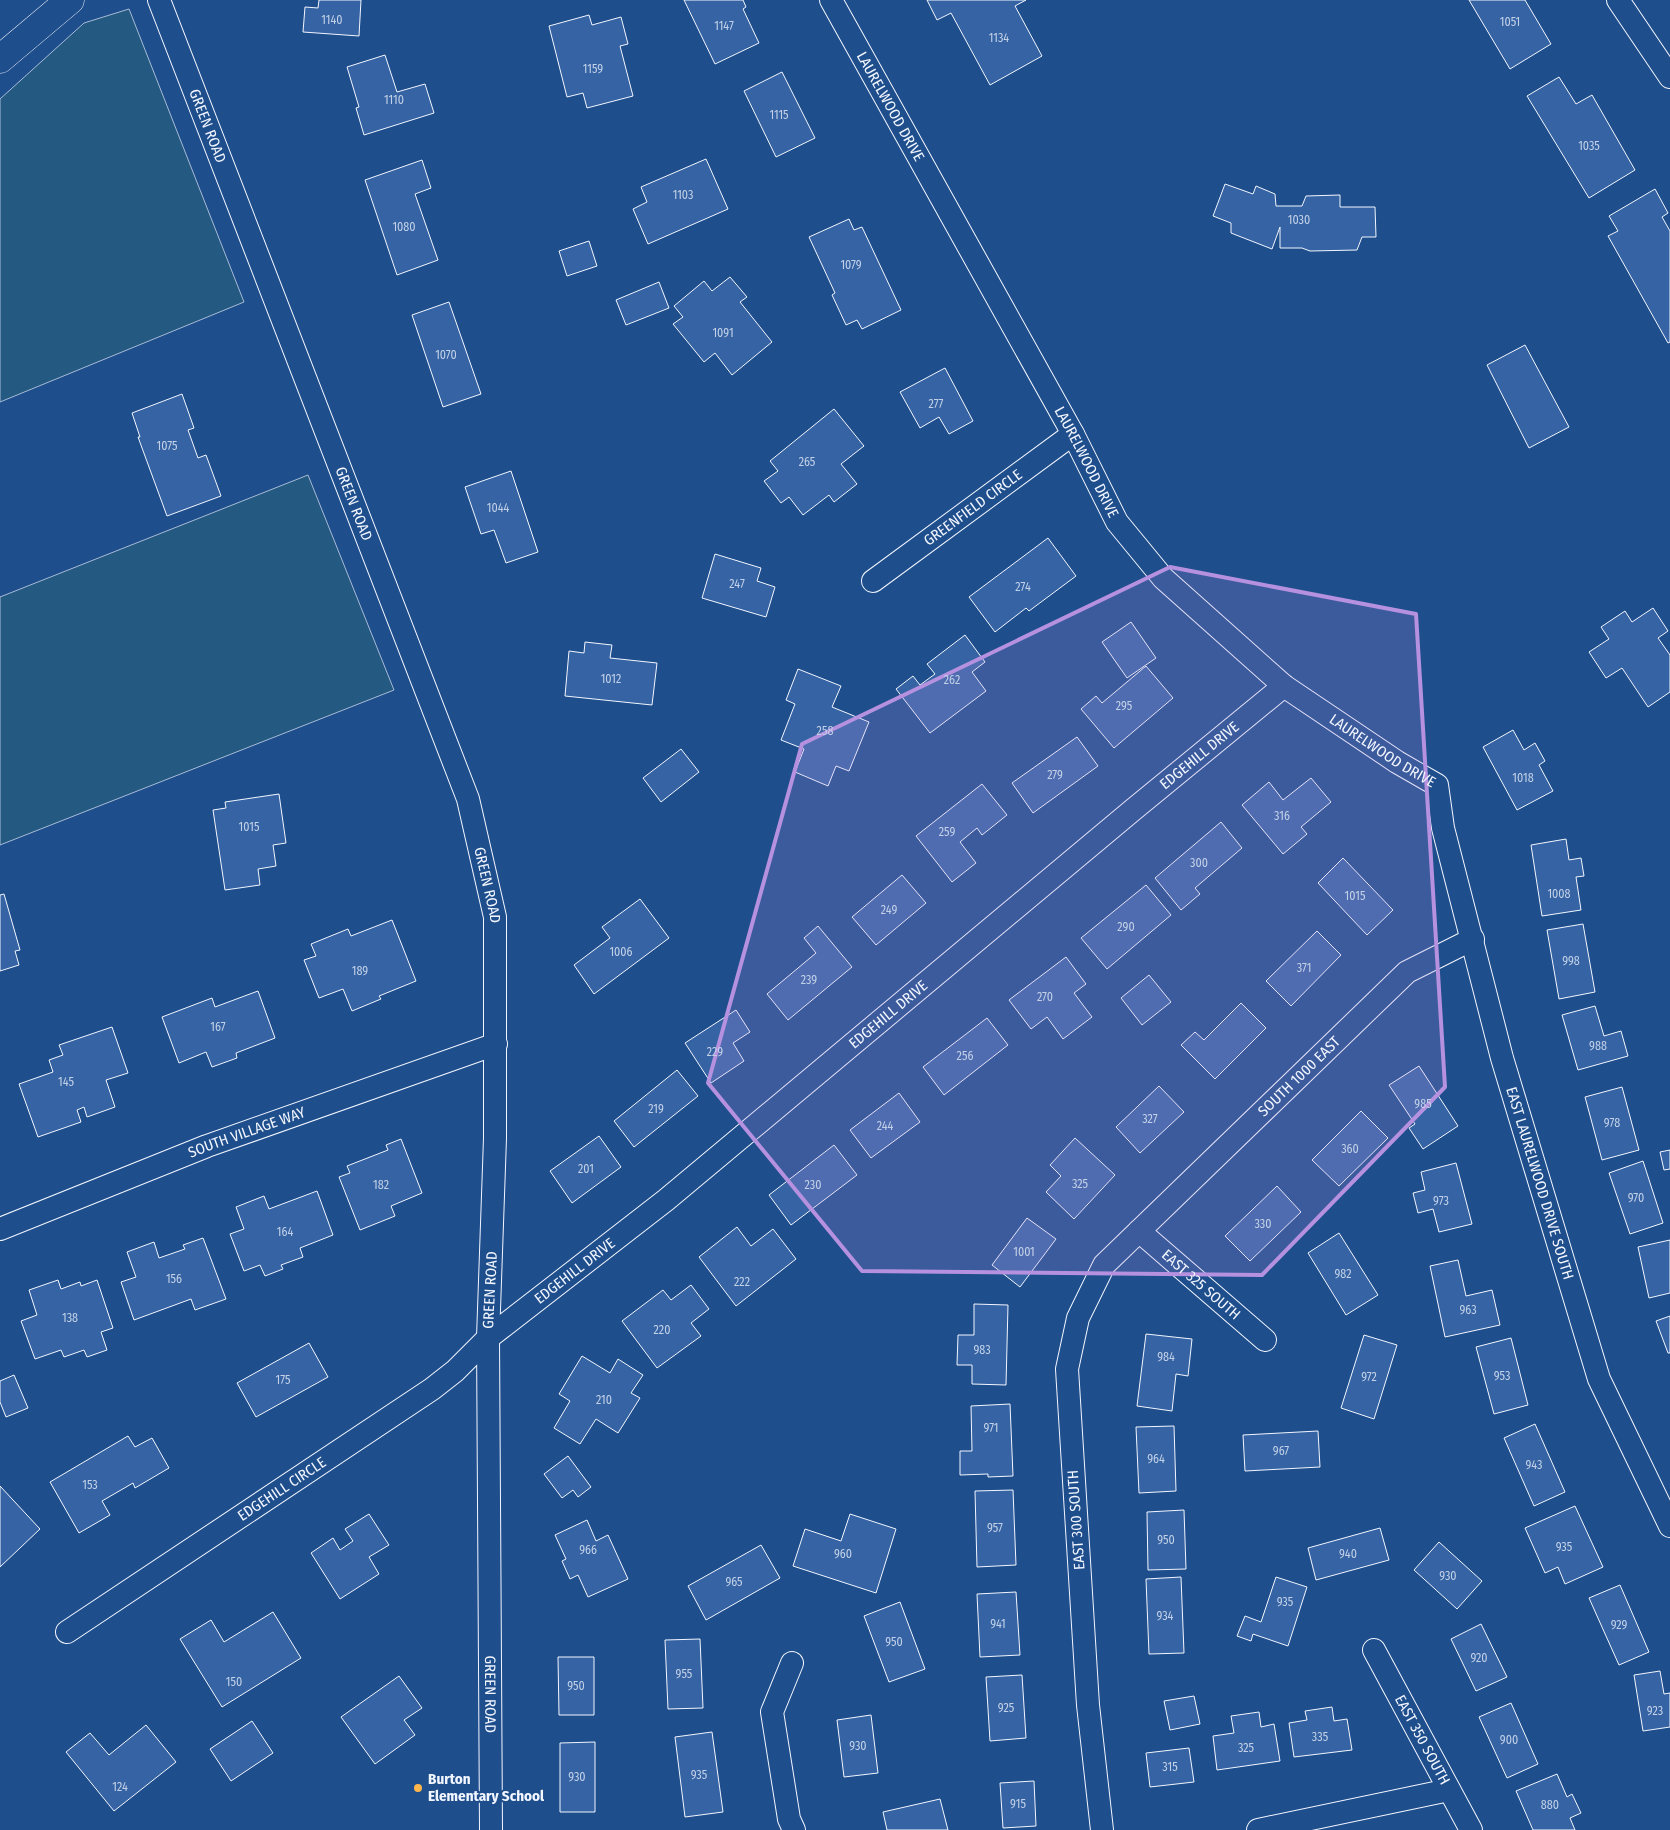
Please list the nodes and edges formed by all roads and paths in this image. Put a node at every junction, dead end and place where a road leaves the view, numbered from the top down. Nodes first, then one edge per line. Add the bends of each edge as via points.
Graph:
1 (70, 0) edge
2 (159, 0) edge
3 (831, 0) edge
4 (1618, 0) edge
5 (0, 59) edge
6 (1670, 77) edge
7 (1073, 434) junction
8 (872, 581) dead end
9 (1284, 686) junction
10 (1443, 828) joint
11 (1473, 939) junction
12 (496, 1044) junction
13 (0, 1229) edge
14 (1139, 1231) junction
15 (488, 1338) junction
16 (1265, 1340) dead end
17 (1670, 1526) edge
18 (67, 1632) dead end
19 (1374, 1650) dead end
20 (792, 1663) dead end
21 (1449, 1790) junction
22 (491, 1830) edge
23 (794, 1830) edge
24 (1102, 1830) edge
25 (1258, 1830) edge
26 (1471, 1830) edge

1 - 5 street
2 - 12 street, GREEN ROAD via 468,799 495,917
3 - 7 street, LAURELWOOD DRIVE
4 - 6 street
7 - 8 street, GREENFIELD CIRCLE
7 - 9 street, LAURELWOOD DRIVE via 1117,522 1163,578
9 - 10 street, LAURELWOOD DRIVE via 1437,786
9 - 15 street, EDGEHILL DRIVE via 666,1200
10 - 11 street, EAST LAURELWOOD DRIVE SOUTH
11 - 14 street, SOUTH 1000 EAST via 1407,972
11 - 17 street, EAST LAURELWOOD DRIVE SOUTH via 1502,1058 1599,1379
12 - 13 street, SOUTH VILLAGE WAY via 207,1146
12 - 15 street, GREEN ROAD
14 - 16 street, EAST 325 SOUTH
14 - 24 street, EAST 300 SOUTH via 1104,1265 1078,1318 1066,1368 1088,1705
15 - 18 street, EDGEHILL CIRCLE via 432,1389
15 - 22 street, GREEN ROAD
19 - 21 street, EAST 350 SOUTH
20 - 23 street via 772,1712 789,1819
21 - 25 street
21 - 26 street, EAST 350 SOUTH

